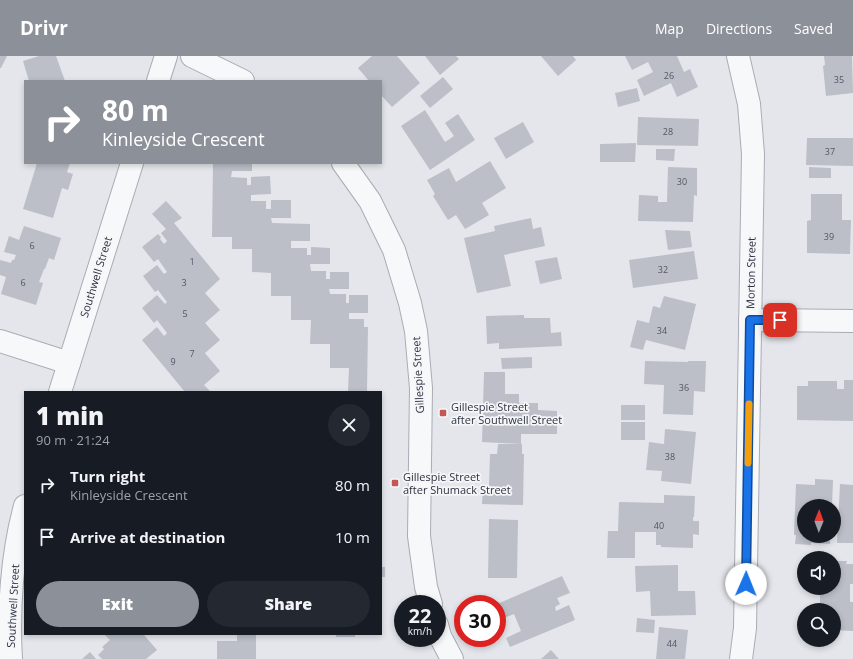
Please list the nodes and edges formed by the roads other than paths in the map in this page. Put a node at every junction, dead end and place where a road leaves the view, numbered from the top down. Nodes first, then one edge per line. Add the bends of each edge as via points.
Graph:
1 (166, 56) edge
2 (192, 56) edge
3 (738, 56) edge
4 (158, 80) edge
5 (241, 80) edge
6 (132, 164) edge
7 (344, 164) edge
8 (750, 320) junction
9 (853, 321) edge
10 (0, 341) edge
11 (69, 363) junction
12 (60, 391) edge
13 (24, 511) edge
14 (428, 595) edge
15 (446, 647) edge
16 (11, 659) edge
17 (452, 659) edge
18 (741, 659) edge

1 - 4 street
2 - 5 street
3 - 8 street, Morton Street via 749,104 753,154
6 - 11 street, Southwell Street
7 - 14 street, Gillespie Street via 370,200 394,250 416,331 421,388 419,536
8 - 9 street
8 - 18 street, Morton Street via 745,628
10 - 11 street
11 - 12 street, Southwell Street
13 - 16 street, Southwell Street via 13,565
15 - 17 street

